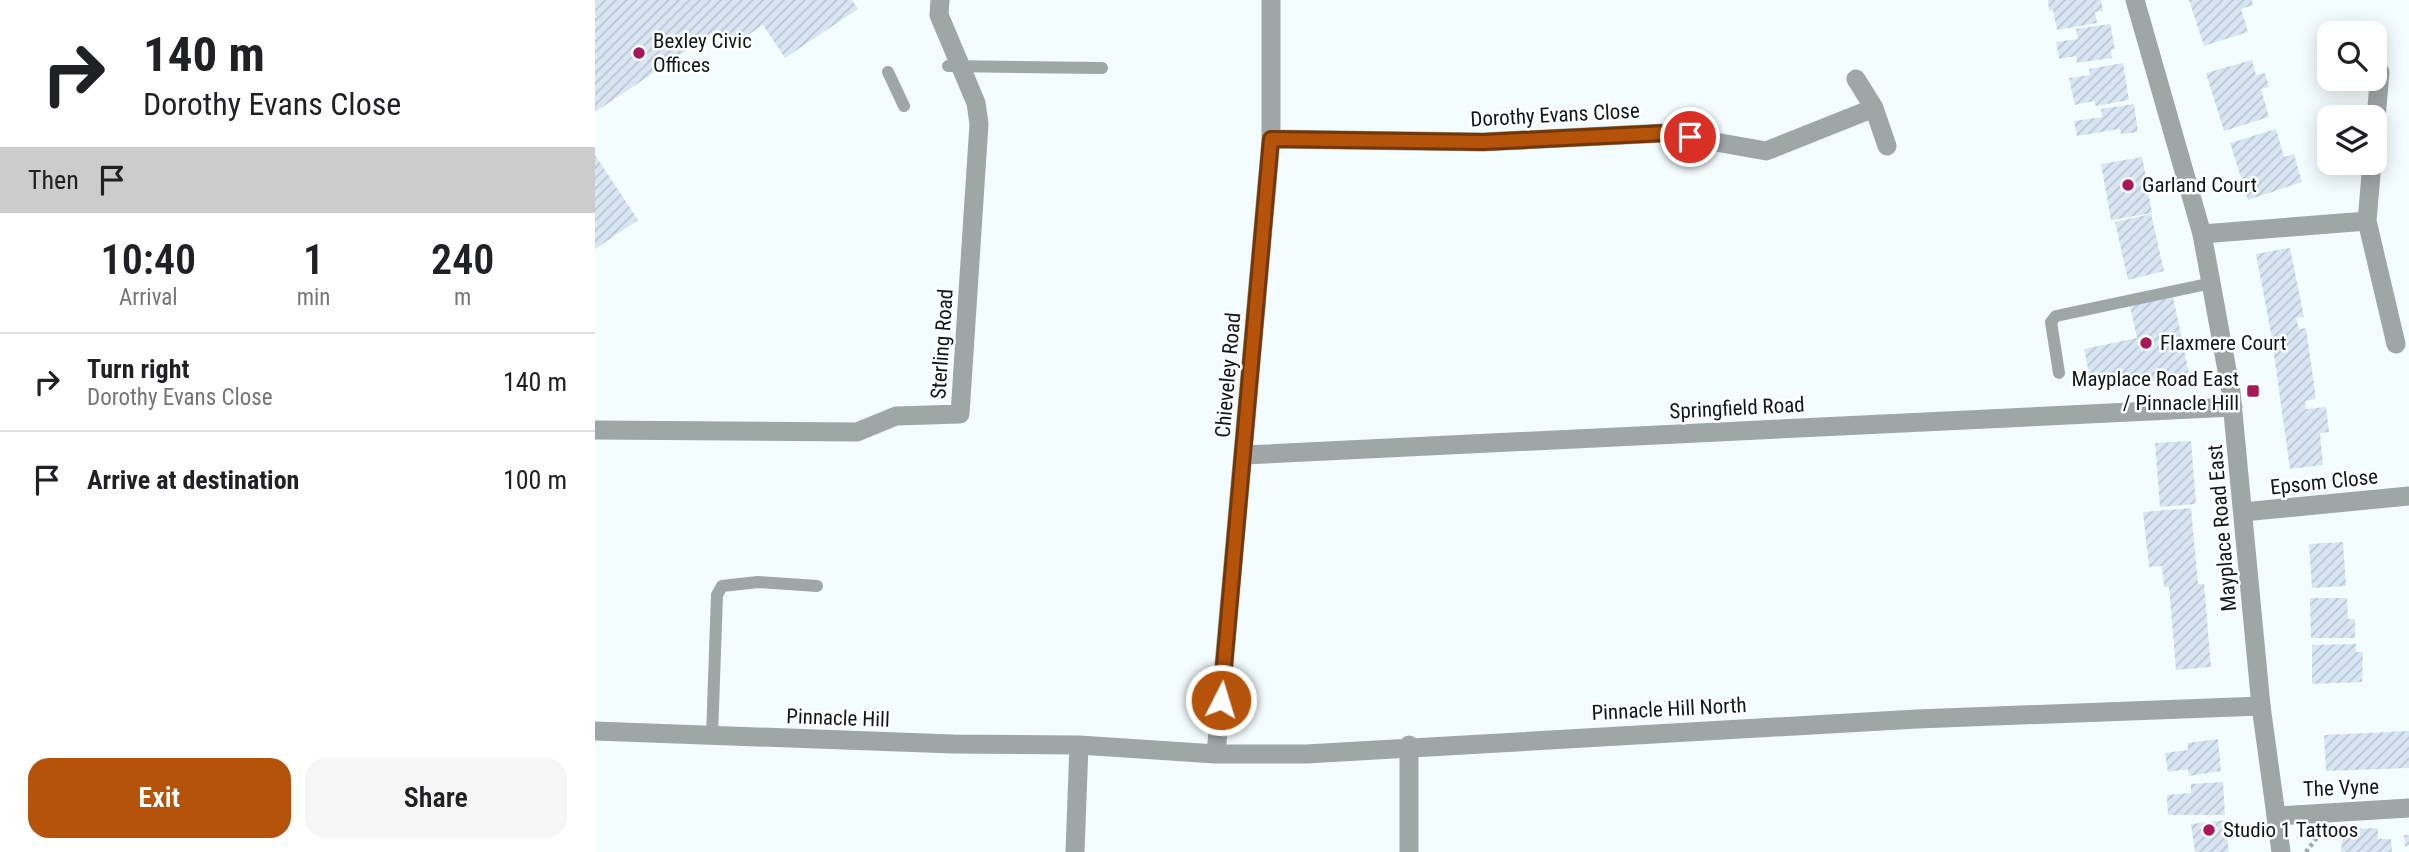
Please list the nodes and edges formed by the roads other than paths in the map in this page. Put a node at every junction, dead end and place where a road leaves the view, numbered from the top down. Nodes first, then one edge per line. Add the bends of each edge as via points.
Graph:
1 (940, 0) edge
2 (1271, 0) edge
3 (2135, 0) edge
4 (955, 66) junction
5 (1102, 68) dead end
6 (888, 72) dead end
7 (1856, 79) dead end
8 (904, 106) dead end
9 (1874, 108) junction
10 (1271, 139) junction
11 (1887, 146) dead end
12 (2371, 175) edge
13 (2367, 221) junction
14 (2202, 234) junction
15 (2212, 283) junction
16 (2396, 344) dead end
17 (2059, 373) dead end
18 (2233, 407) junction
19 (595, 430) edge
20 (1244, 455) junction
21 (2409, 496) edge
22 (2243, 512) junction
23 (817, 586) dead end
24 (2261, 706) junction
25 (595, 731) edge
26 (712, 736) junction
27 (1079, 745) junction
28 (1409, 746) junction
29 (1216, 754) junction
30 (2409, 808) edge
31 (2276, 816) junction
32 (1075, 852) edge
33 (1409, 852) edge
34 (2281, 852) edge

1 - 4 street, Sterling Road via 939,15
2 - 10 street, Chieveley Road
3 - 14 street, Mayplace Road East
4 - 5 lane
4 - 19 street, Sterling Road via 976,103 978,160 960,414 896,416 857,432
6 - 8 lane
7 - 9 street
9 - 10 street, Dorothy Evans Close via 1766,151 1665,133 1483,142
9 - 11 street
10 - 20 street, Chieveley Road
12 - 13 street
13 - 14 street
13 - 16 street
14 - 15 street, Mayplace Road East
15 - 17 lane via 2056,316 2051,322
15 - 18 street, Mayplace Road East
18 - 20 street, Springfield Road
18 - 22 street, Mayplace Road East
20 - 29 street, Chieveley Road
21 - 22 street, Epsom Close
22 - 24 street, Mayplace Road East
23 - 26 lane via 758,582 722,586 717,595
24 - 28 street, Pinnacle Hill North
24 - 31 street, Mayplace Road East
25 - 26 street, Pinnacle Hill
26 - 27 street, Pinnacle Hill
27 - 29 street, Pinnacle Hill North
27 - 32 street
28 - 29 street, Pinnacle Hill North via 1306,754
28 - 33 street
30 - 31 street, The Vyne
31 - 34 street, Mayplace Road East

